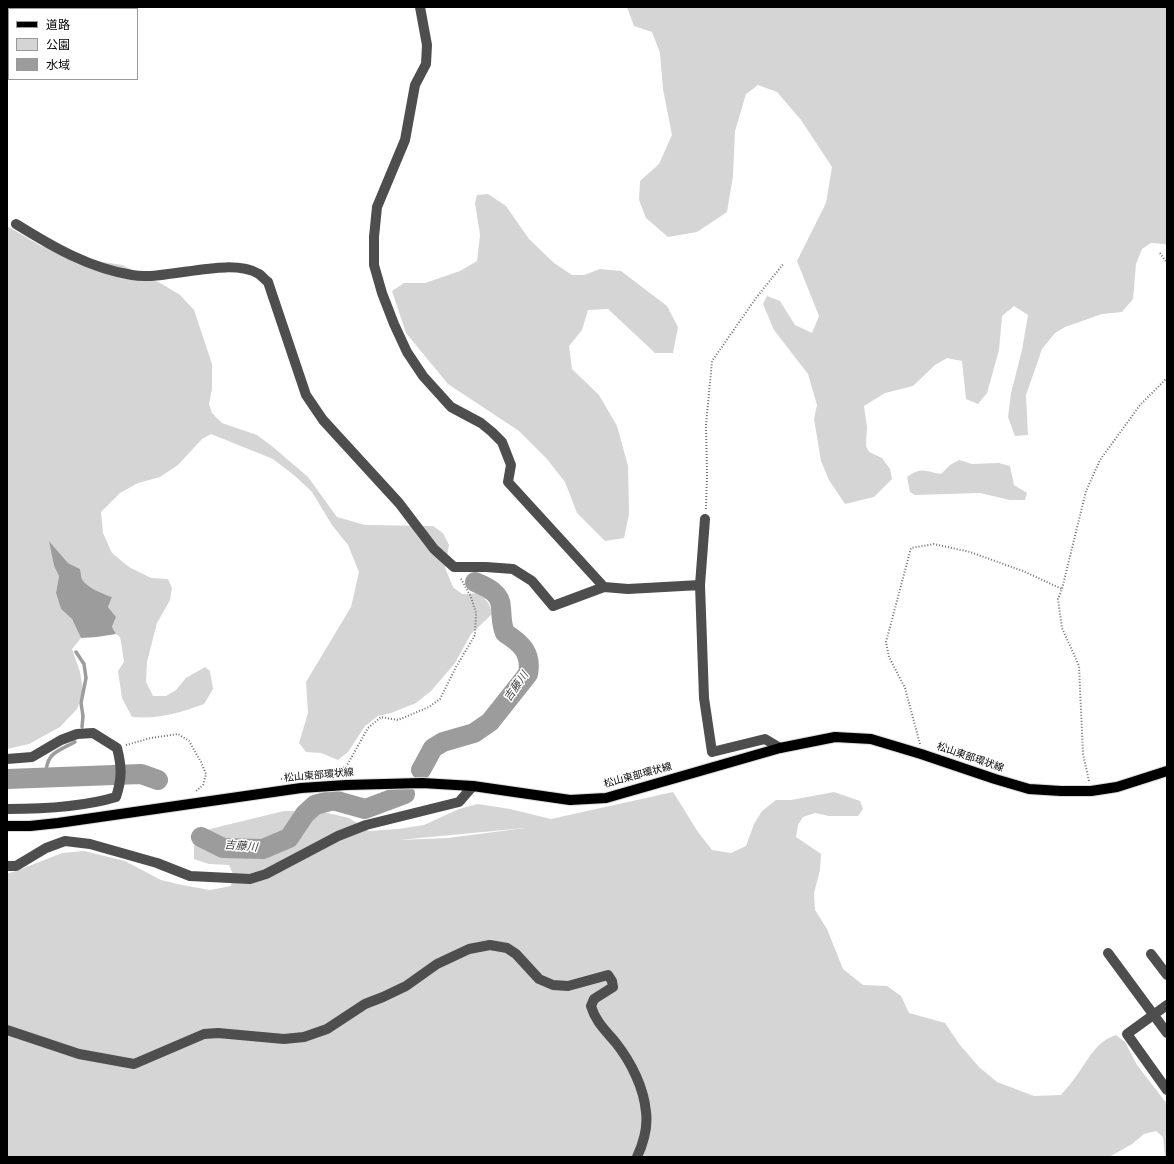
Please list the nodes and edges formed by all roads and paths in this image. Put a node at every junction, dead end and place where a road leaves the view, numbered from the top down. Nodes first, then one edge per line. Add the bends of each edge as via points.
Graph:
1 (420, 7) edge
2 (16, 224) dead end
3 (1160, 253) dead end
4 (784, 263) dead end
5 (1167, 263) edge
6 (1167, 378) edge
7 (705, 519) joint
8 (454, 567) junction
9 (700, 585) junction
10 (604, 587) junction
11 (1062, 589) junction
12 (117, 748) junction
13 (780, 748) junction
14 (921, 754) junction
15 (7, 759) edge
16 (1167, 771) edge
17 (277, 780) dead end
18 (203, 785) dead end
19 (473, 786) junction
20 (1091, 791) junction
21 (7, 810) edge
22 (7, 826) edge
23 (7, 866) edge
24 (1108, 954) dead end
25 (1150, 954) dead end
26 (1167, 975) edge
27 (1167, 1005) edge
28 (1153, 1015) junction
29 (7, 1030) edge
30 (1167, 1033) edge
31 (1167, 1090) edge
32 (637, 1157) edge

1 - 10 street via 427,45 426,64 415,85 405,140 377,207 374,265 382,293 407,352 423,376 451,407 480,423 502,442 511,465 508,482
2 - 8 street via 57,250 114,272 134,276 224,267 259,274 268,282 306,395 323,420 399,504 434,549
3 - 5 path
4 - 7 path via 712,361 706,425 708,474
6 - 11 path via 1140,405 1100,460 1086,491
7 - 9 street
8 - 10 street via 513,569 532,582 553,606
8 - 17 path via 472,596 476,613 475,635 440,699 429,707 398,720 381,717 368,728 346,767
9 - 10 street via 628,589
9 - 13 street via 704,698 712,752 765,739
11 - 14 path via 1023,571 970,552 934,544 911,548 886,642 889,657 906,688
11 - 20 path via 1058,599 1062,628 1079,666 1083,754
12 - 15 street via 93,733 77,734 32,757
12 - 18 path via 151,738 178,734 189,741 201,762 206,774
12 - 21 street via 121,764 120,784 116,797 98,802
13 - 14 main road, 松山東部環状線 via 835,737 871,740
13 - 19 main road, 松山東部環状線 via 606,798 570,800
14 - 20 main road, 松山東部環状線 via 1029,789
16 - 20 main road, 松山東部環状線 via 1117,787
19 - 22 main road, 松山東部環状線 via 422,782 302,788 58,823
19 - 23 street via 459,802 366,825 338,836 266,874 250,879 190,876 157,863 90,844 65,841 46,848 16,866
24 - 28 street
25 - 26 street
27 - 28 street
28 - 30 street
28 - 31 street via 1127,1034
29 - 32 street via 79,1054 134,1064 204,1034 284,1039 304,1037 326,1029 365,1004 406,986 437,964 468,949 490,945 507,948 539,979 553,985 568,986 608,975 612,981 613,987 594,999 591,1006 593,1016 617,1044 640,1086 646,1125

